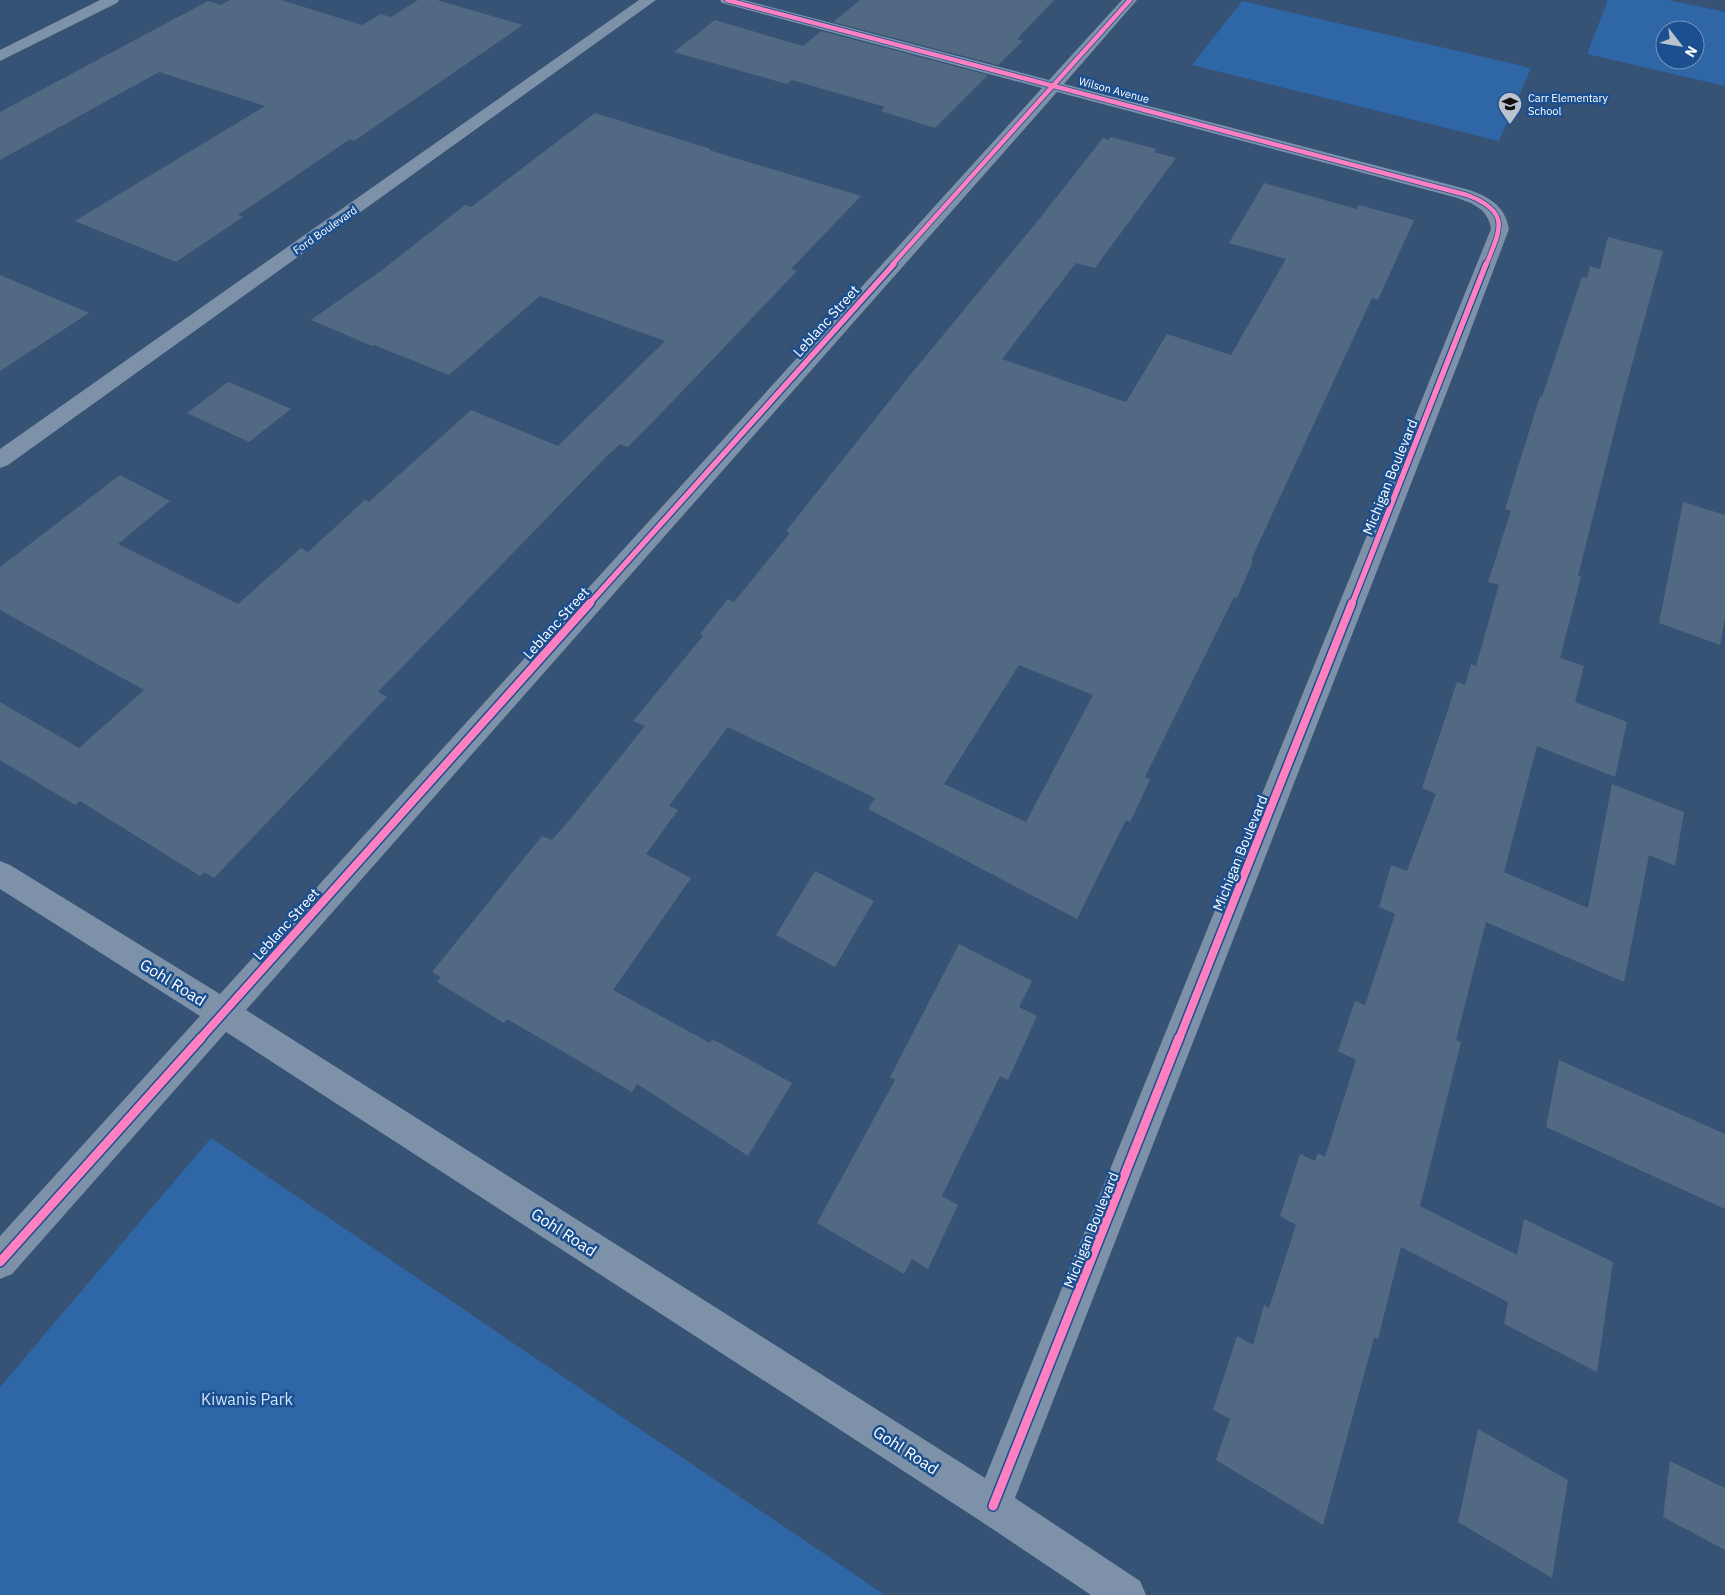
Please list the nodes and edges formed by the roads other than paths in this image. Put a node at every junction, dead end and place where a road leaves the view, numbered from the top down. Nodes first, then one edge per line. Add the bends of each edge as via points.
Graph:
1 (112, 0) edge
2 (649, 0) edge
3 (727, 0) edge
4 (1130, 0) edge
5 (0, 56) edge
6 (1054, 86) junction
7 (1492, 209) joint
8 (0, 460) edge
9 (0, 874) edge
10 (223, 1013) junction
11 (0, 1262) edge
12 (993, 1506) junction
13 (1126, 1595) edge

1 - 5 street
2 - 8 street, Ford Boulevard
3 - 6 street, Wilson Avenue
4 - 6 street, Leblanc Street
6 - 7 street, Wilson Avenue via 1460,192
6 - 10 street, Leblanc Street
7 - 12 street, Michigan Boulevard via 1500,219 1500,229
9 - 10 street, Gohl Road
10 - 11 street, Leblanc Street
10 - 12 street, Gohl Road
12 - 13 street, Gohl Road

